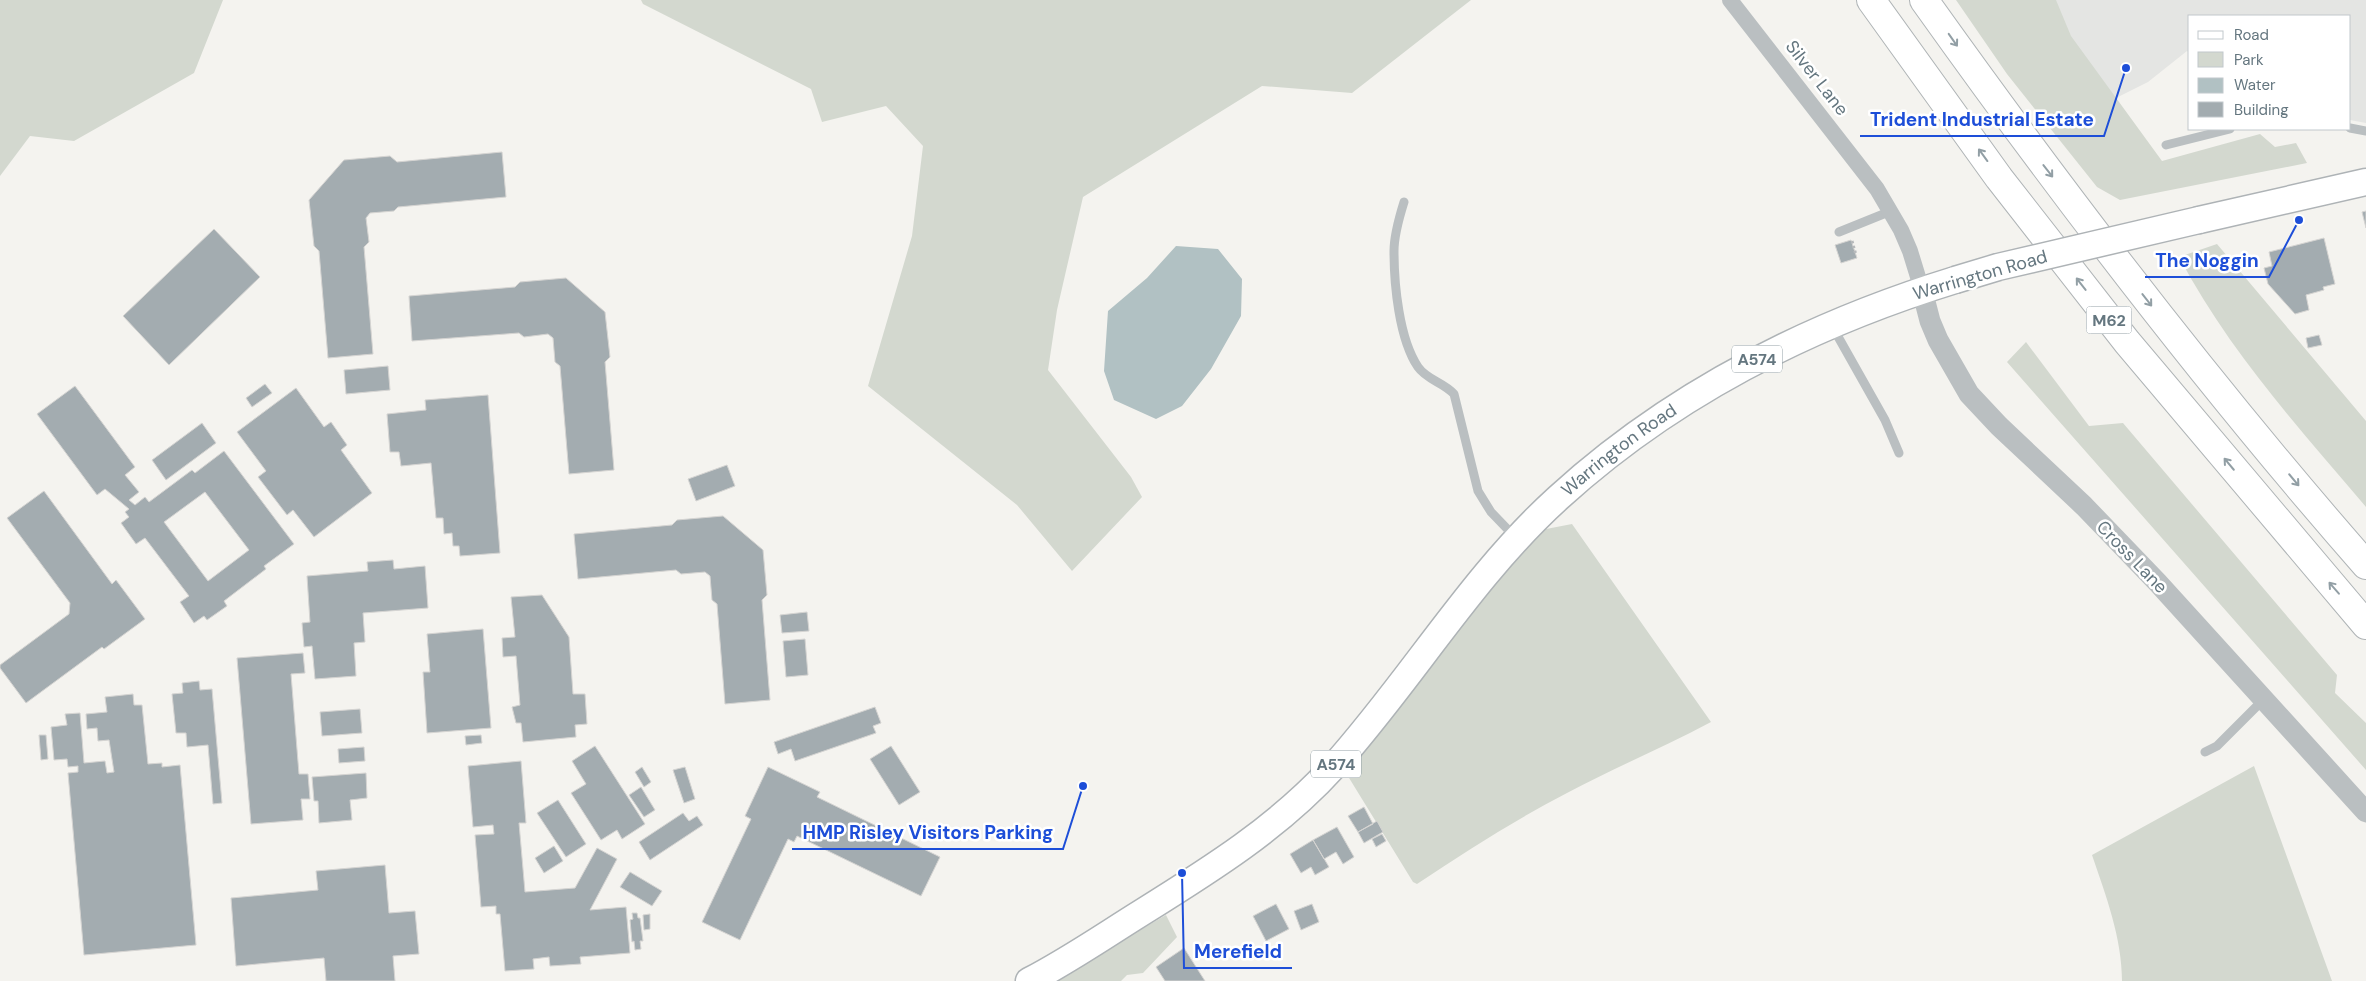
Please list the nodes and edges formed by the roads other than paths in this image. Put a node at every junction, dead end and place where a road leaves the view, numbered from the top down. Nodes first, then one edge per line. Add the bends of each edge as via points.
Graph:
1 (1730, 0) edge
2 (1871, 0) edge
3 (1924, 0) edge
4 (2351, 128) edge
5 (2226, 130) edge
6 (2366, 131) edge
7 (2166, 145) dead end
8 (2366, 182) edge
9 (1404, 202) dead end
10 (1890, 211) junction
11 (1839, 232) dead end
12 (1922, 290) junction
13 (1831, 324) junction
14 (1899, 453) dead end
15 (1517, 539) junction
16 (2366, 565) edge
17 (2366, 625) edge
18 (2264, 699) junction
19 (2205, 752) dead end
20 (2366, 812) edge
21 (1029, 981) edge

1 - 10 street, Silver Lane via 1854,158
17 -> 2 highway, M62 via 2127,342 1999,178
3 -> 16 highway, M62 via 2026,142 2173,334
4 - 6 lane
5 - 7 lane
8 - 12 main road, Warrington Road / A574, bridge via 1998,267
9 - 15 lane via 1394,250 1396,293 1406,340 1424,374 1454,394 1478,492 1491,512
10 - 11 lane
10 - 12 street, Silver Lane via 1910,251
12 - 13 main road, Warrington Road / A574
12 - 18 street, Cross Lane via 1938,340 1969,394 2084,506
13 - 14 lane via 1885,420
13 - 15 main road, Warrington Road / A574 via 1756,359 1658,418 1557,499
15 - 21 main road, Warrington Road / A574 via 1458,606 1366,730 1293,808 1202,875
18 - 19 lane via 2217,746
18 - 20 street, Cross Lane

